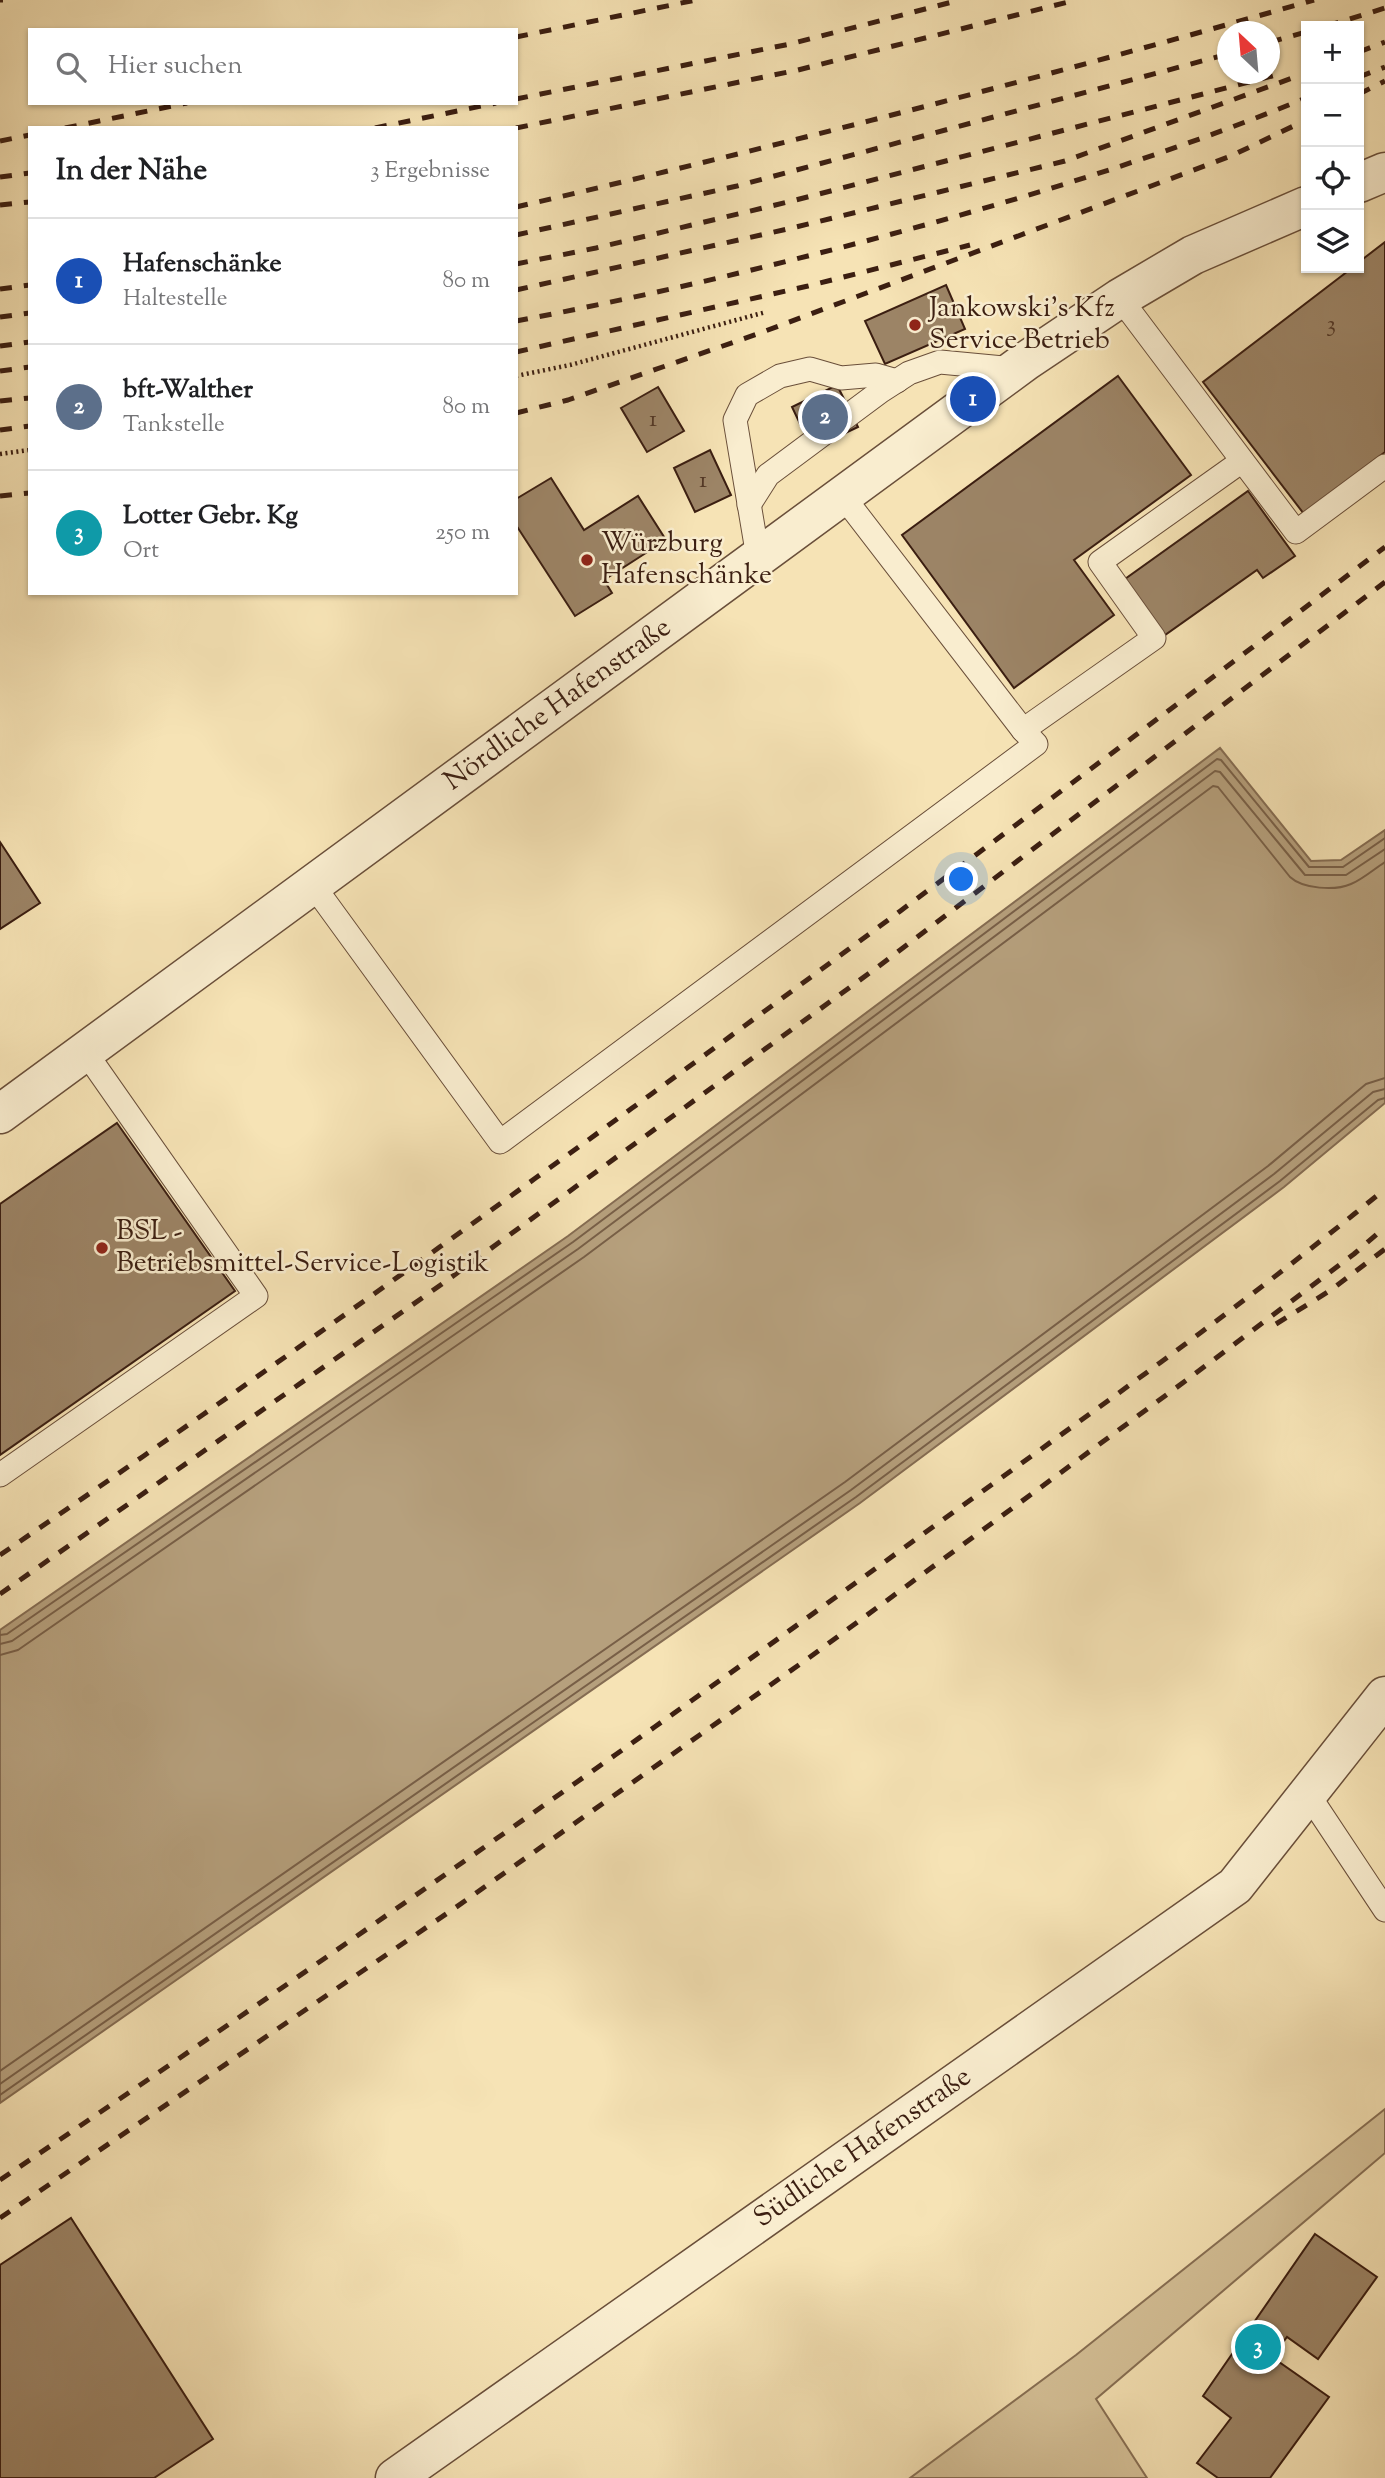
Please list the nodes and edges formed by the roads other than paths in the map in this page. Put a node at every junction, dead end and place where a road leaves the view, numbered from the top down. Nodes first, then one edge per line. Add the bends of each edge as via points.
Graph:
1 (1385, 172) edge
2 (1364, 181) edge
3 (1301, 208) edge
4 (1120, 298) junction
5 (1014, 369) junction
6 (897, 381) junction
7 (1242, 461) junction
8 (1385, 466) edge
9 (842, 495) junction
10 (749, 505) junction
11 (758, 557) junction
12 (1023, 730) junction
13 (313, 885) junction
14 (86, 1053) junction
15 (0, 1114) edge
16 (0, 1475) edge
17 (1385, 1696) edge
18 (1308, 1794) junction
19 (1385, 1910) edge
20 (395, 2478) edge

1 - 2 street
3 - 4 street, Nördliche Hafenstraße via 1193,255
4 - 5 street, Nördliche Hafenstraße
4 - 7 lane
5 - 6 lane via 940,362
5 - 9 street, Nördliche Hafenstraße
6 - 10 lane via 768,475
6 - 10 lane via 876,376 841,379 810,369 779,376 747,395 735,420
7 - 8 lane via 1296,532
7 - 12 lane via 1100,562 1154,638
9 - 11 street, Nördliche Hafenstraße
9 - 12 lane
10 - 11 lane
11 - 13 street, Nördliche Hafenstraße
12 - 13 lane via 1036,744 500,1142
13 - 14 street, Nördliche Hafenstraße
14 - 15 street, Nördliche Hafenstraße
14 - 16 lane via 256,1296
17 - 18 street, Südliche Hafenstraße
18 - 19 lane
18 - 20 street, Südliche Hafenstraße via 1235,1886

